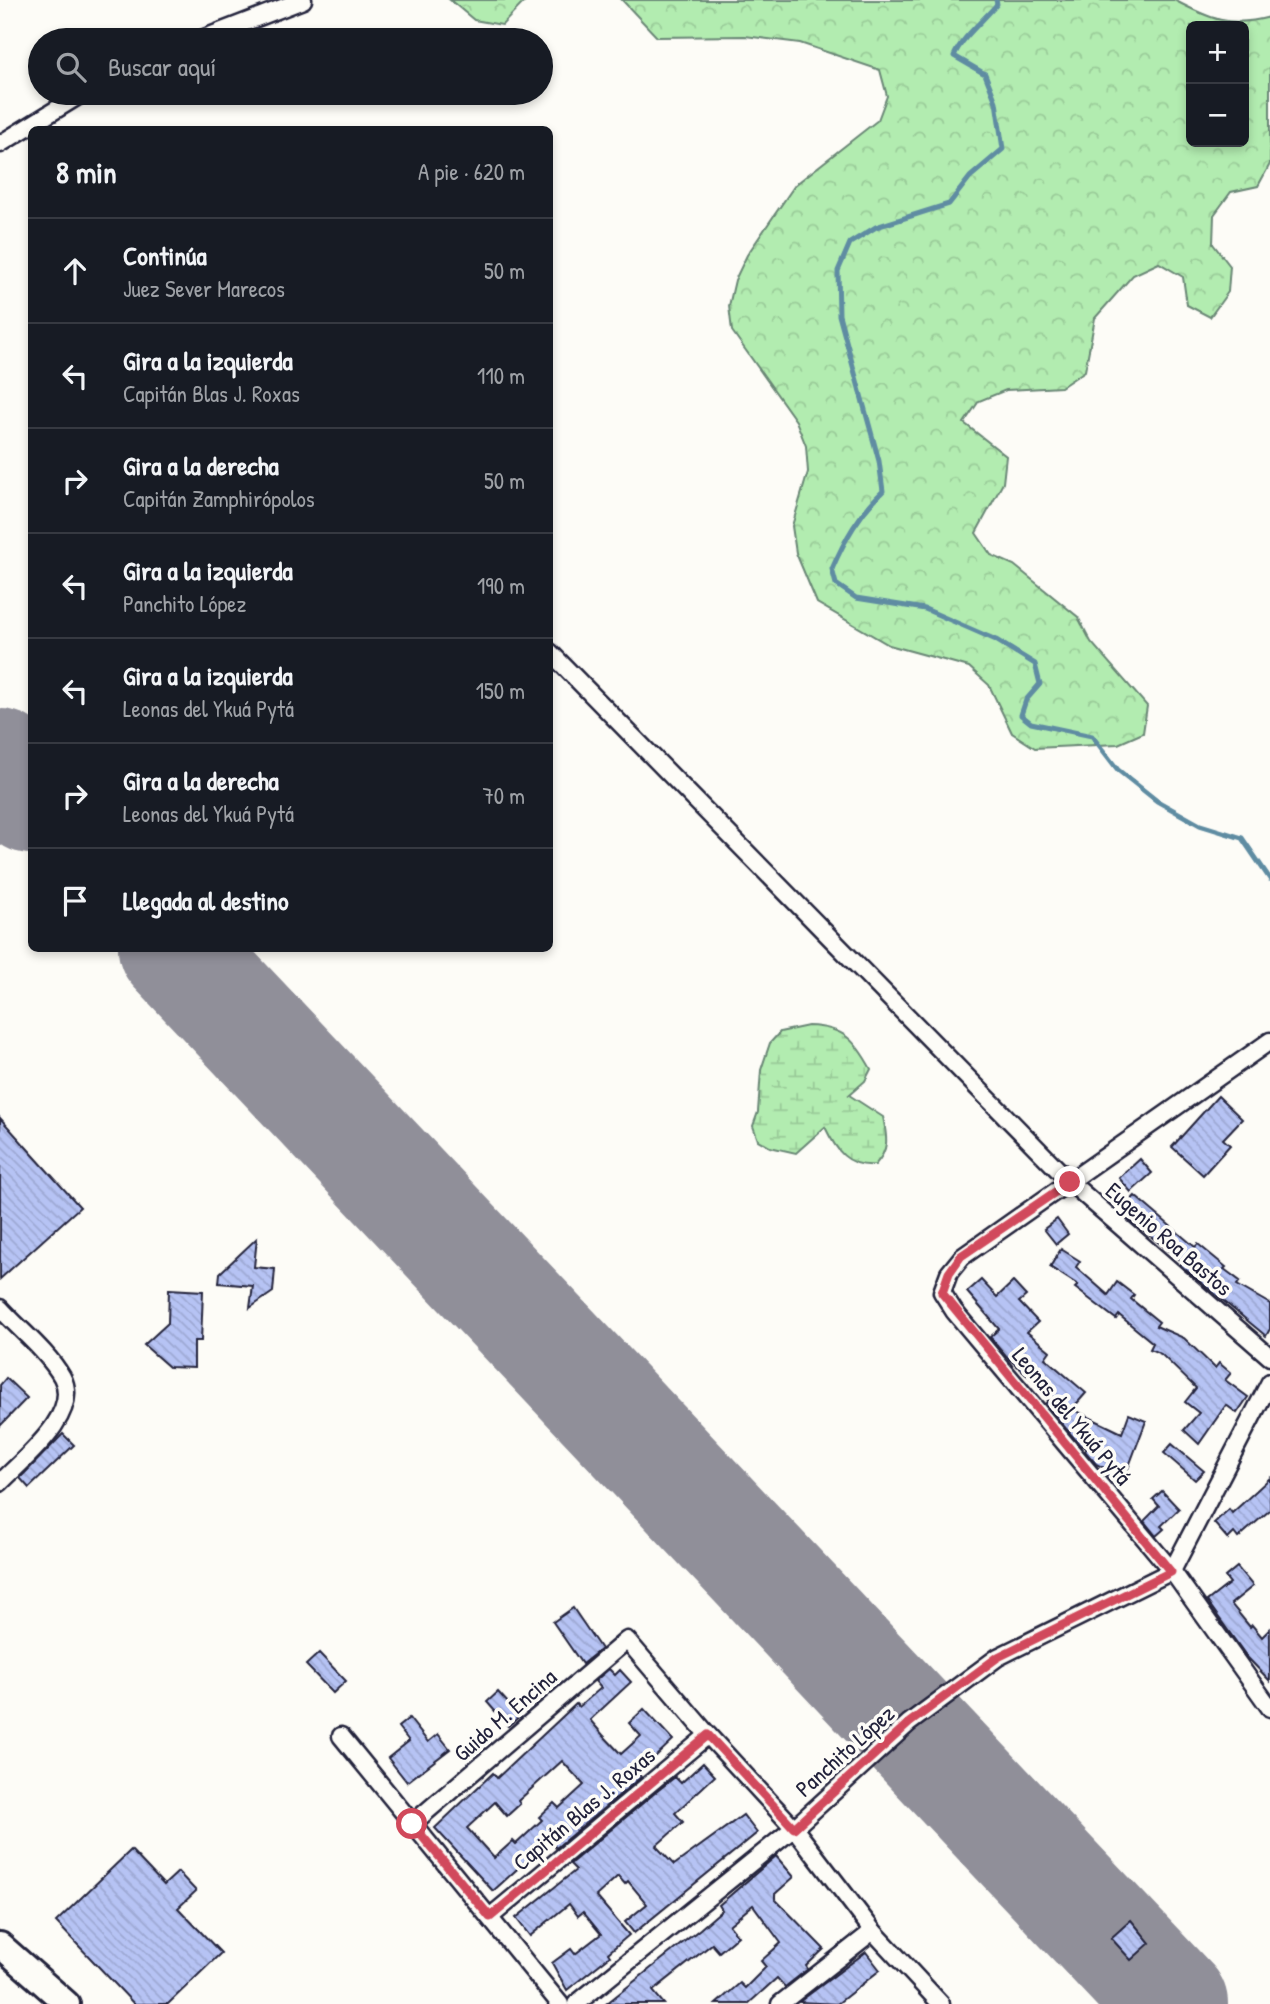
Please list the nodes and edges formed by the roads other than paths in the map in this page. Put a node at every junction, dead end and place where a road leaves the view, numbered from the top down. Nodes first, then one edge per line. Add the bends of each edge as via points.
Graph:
1 (303, 0) edge
2 (230, 28) edge
3 (65, 105) edge
4 (34, 126) edge
5 (28, 130) edge
6 (0, 144) edge
7 (553, 655) edge
8 (1270, 1041) edge
9 (1070, 1182) junction
10 (0, 1307) edge
11 (1270, 1357) edge
12 (1270, 1382) edge
13 (0, 1483) edge
14 (1171, 1572) junction
15 (1270, 1707) edge
16 (708, 1735) junction
17 (341, 1736) dead end
18 (412, 1824) junction
19 (794, 1828) junction
20 (490, 1917) junction
21 (873, 1931) junction
22 (0, 1945) edge
23 (67, 2004) edge
24 (560, 2004) edge
25 (576, 2004) edge
26 (780, 2004) edge
27 (940, 2004) edge

1 - 2 street
3 - 4 street
5 - 6 street
7 - 9 street, Eugenio Roa Bastos
8 - 9 street
9 - 11 street, Eugenio Roa Bastos
9 - 14 street, Leonas del Ykuá Pytá via 961,1256 942,1293
10 - 13 street via 64,1383 63,1411 55,1425
12 - 14 street
14 - 15 street, Leonas del Ykuá Pytá
14 - 19 street, Panchito López via 998,1657 909,1723
16 - 18 street, Guido M. Encina via 627,1640
16 - 19 street
16 - 20 street, Capitán Blas J. Roxas
17 - 18 street
18 - 20 street
19 - 21 street
19 - 25 street, Panchito López
20 - 24 street
21 - 26 street
21 - 27 street
22 - 23 main road

